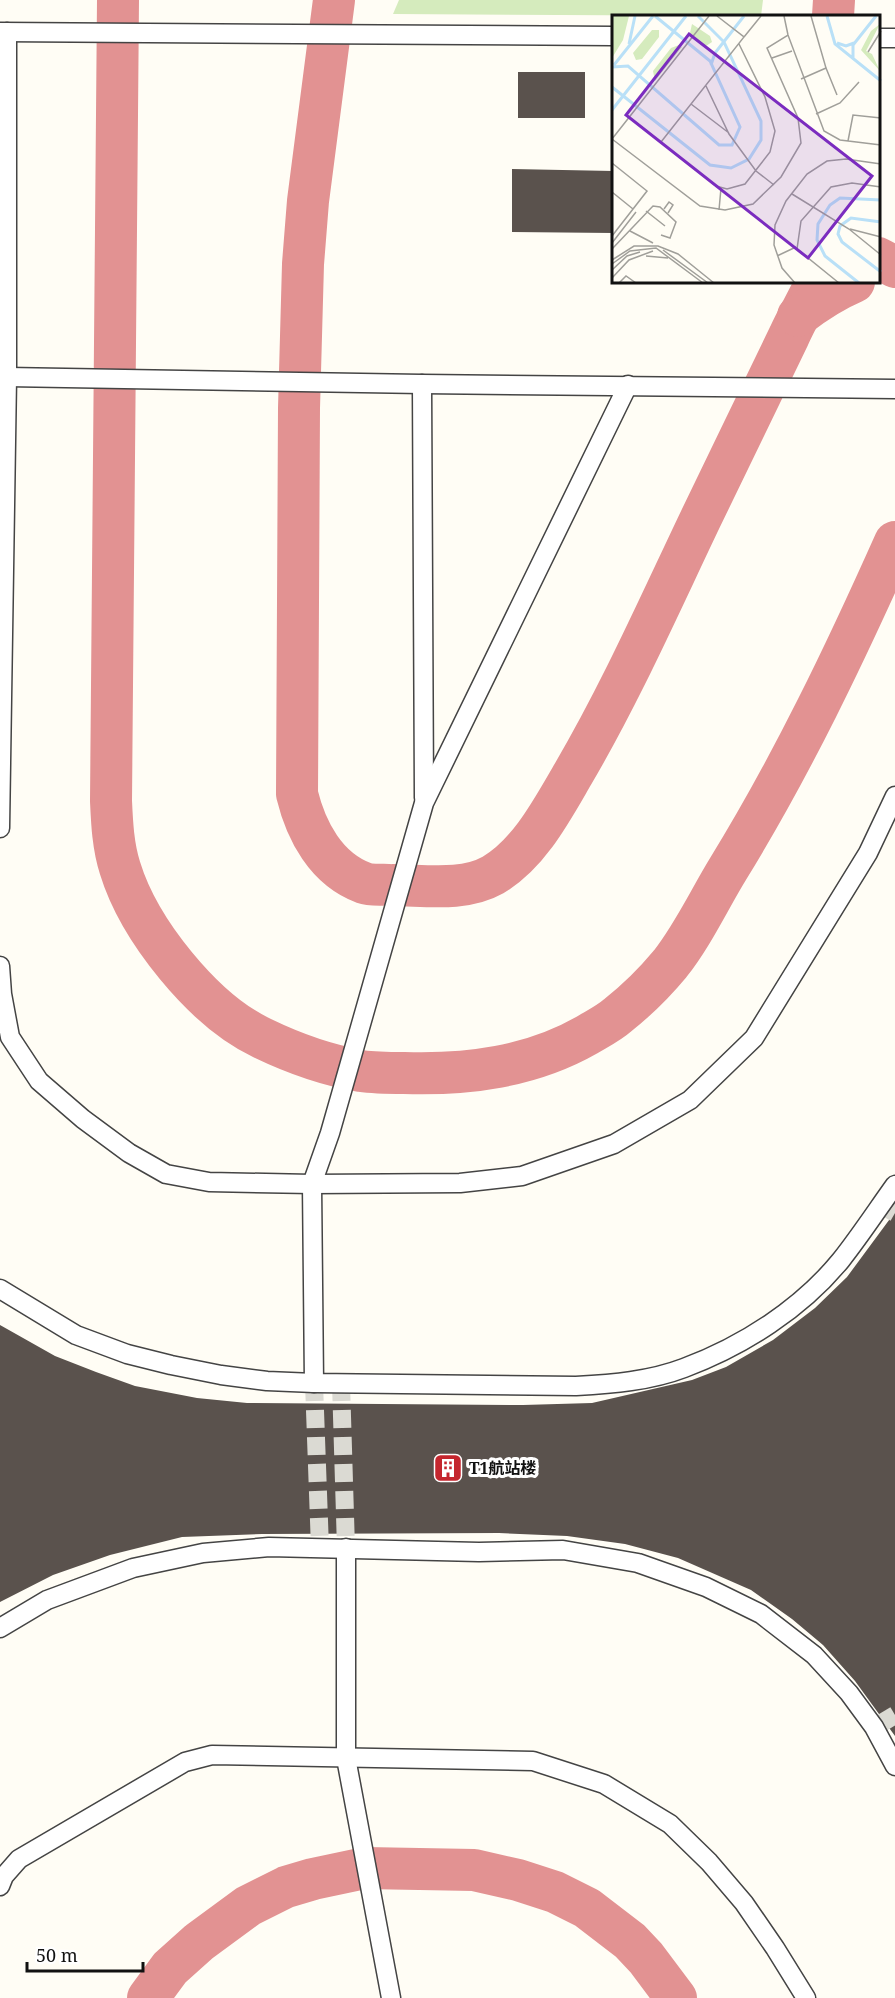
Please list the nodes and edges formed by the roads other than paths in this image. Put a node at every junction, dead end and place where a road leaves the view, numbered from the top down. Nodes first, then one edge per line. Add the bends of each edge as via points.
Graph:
1 (4, 32) edge
2 (612, 36) edge
3 (7, 377) junction
4 (422, 384) junction
5 (628, 385) junction
6 (895, 388) edge
7 (895, 796) edge
8 (424, 803) junction
9 (0, 828) edge
10 (0, 966) edge
11 (5, 1041) edge
12 (312, 1184) junction
13 (895, 1185) edge
14 (0, 1289) edge
15 (314, 1383) junction
16 (346, 1548) junction
17 (0, 1628) edge
18 (346, 1758) junction
19 (895, 1766) edge
20 (19, 1859) junction
21 (0, 1862) edge
22 (0, 1886) edge
23 (391, 1998) edge
24 (806, 1998) edge

1 - 2 lane
1 - 3 lane
3 - 4 lane
3 - 9 lane
4 - 5 lane
4 - 8 lane
5 - 6 lane
5 - 8 lane
7 - 12 lane via 868,853 754,1038 690,1100 614,1144 522,1176 460,1183
8 - 12 lane
10 - 11 lane
11 - 12 lane via 39,1081 83,1119 166,1174 209,1182
12 - 15 lane
13 - 15 lane via 840,1261 802,1300 742,1342 683,1369 611,1384 576,1386
14 - 15 lane via 76,1335 127,1354 221,1375
16 - 17 lane via 269,1547 214,1552 132,1568 47,1600
16 - 18 lane
16 - 19 lane via 563,1550 638,1563 706,1587 761,1614 814,1655 877,1726
18 - 20 lane via 212,1755 185,1762
18 - 23 lane
18 - 24 lane via 533,1761 604,1784 670,1824 709,1862 744,1903
20 - 21 lane
20 - 22 lane

